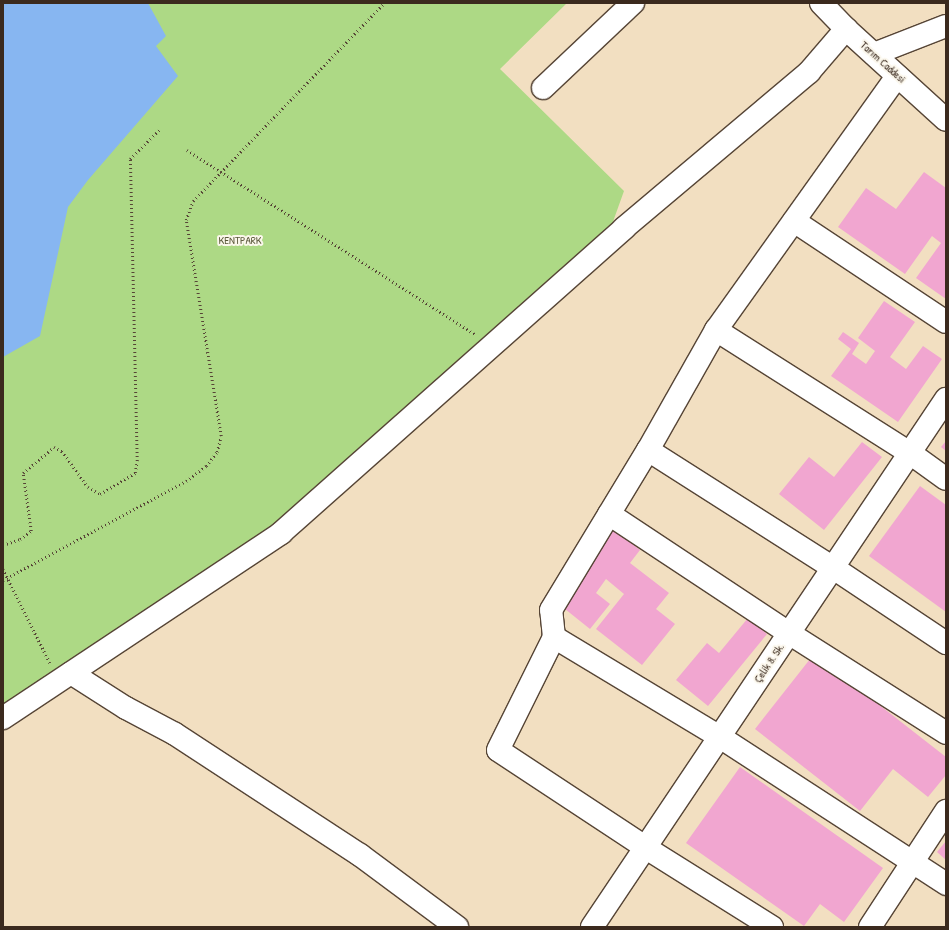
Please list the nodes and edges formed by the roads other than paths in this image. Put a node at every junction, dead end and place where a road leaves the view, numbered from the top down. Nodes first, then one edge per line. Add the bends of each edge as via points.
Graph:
1 (633, 3) edge
2 (822, 3) edge
3 (946, 26) edge
4 (846, 29) junction
5 (874, 54) junction
6 (897, 76) junction
7 (543, 88) dead end
8 (946, 120) edge
9 (794, 222) junction
10 (946, 322) edge
11 (716, 330) junction
12 (946, 399) edge
13 (648, 450) junction
14 (910, 453) junction
15 (946, 479) edge
16 (608, 514) junction
17 (833, 568) junction
18 (789, 633) junction
19 (554, 637) junction
20 (946, 643) edge
21 (65, 677) junction
22 (3, 718) edge
23 (946, 733) edge
24 (719, 737) junction
25 (946, 811) edge
26 (645, 847) junction
27 (913, 861) junction
28 (946, 884) edge
29 (457, 927) edge
30 (592, 927) edge
31 (772, 927) edge
32 (870, 927) edge

1 - 7 street
2 - 4 street, Tarım Caddesi
3 - 5 street
4 - 5 street, Tarım Caddesi
4 - 21 street via 809,72 624,228 281,533
5 - 6 street, Tarım Caddesi
6 - 8 street, Tarım Caddesi
6 - 9 street
9 - 10 street
9 - 11 street
11 - 13 street
11 - 14 street
12 - 14 street, Çelik 8. Sk.
13 - 16 street
13 - 17 street
14 - 15 street
14 - 17 street, Çelik 8. Sk.
16 - 18 street
16 - 19 street via 551,610
17 - 18 street, Çelik 8. Sk.
17 - 20 street
18 - 23 street
18 - 24 street, Çelik 8. Sk.
19 - 24 street
19 - 26 street via 498,750
21 - 22 street
21 - 29 street via 188,743 360,856
24 - 26 street, Çelik 8. Sk.
24 - 27 street
25 - 27 street
26 - 30 street, Çelik 8. Sk.
26 - 31 street
27 - 28 street
27 - 32 street

